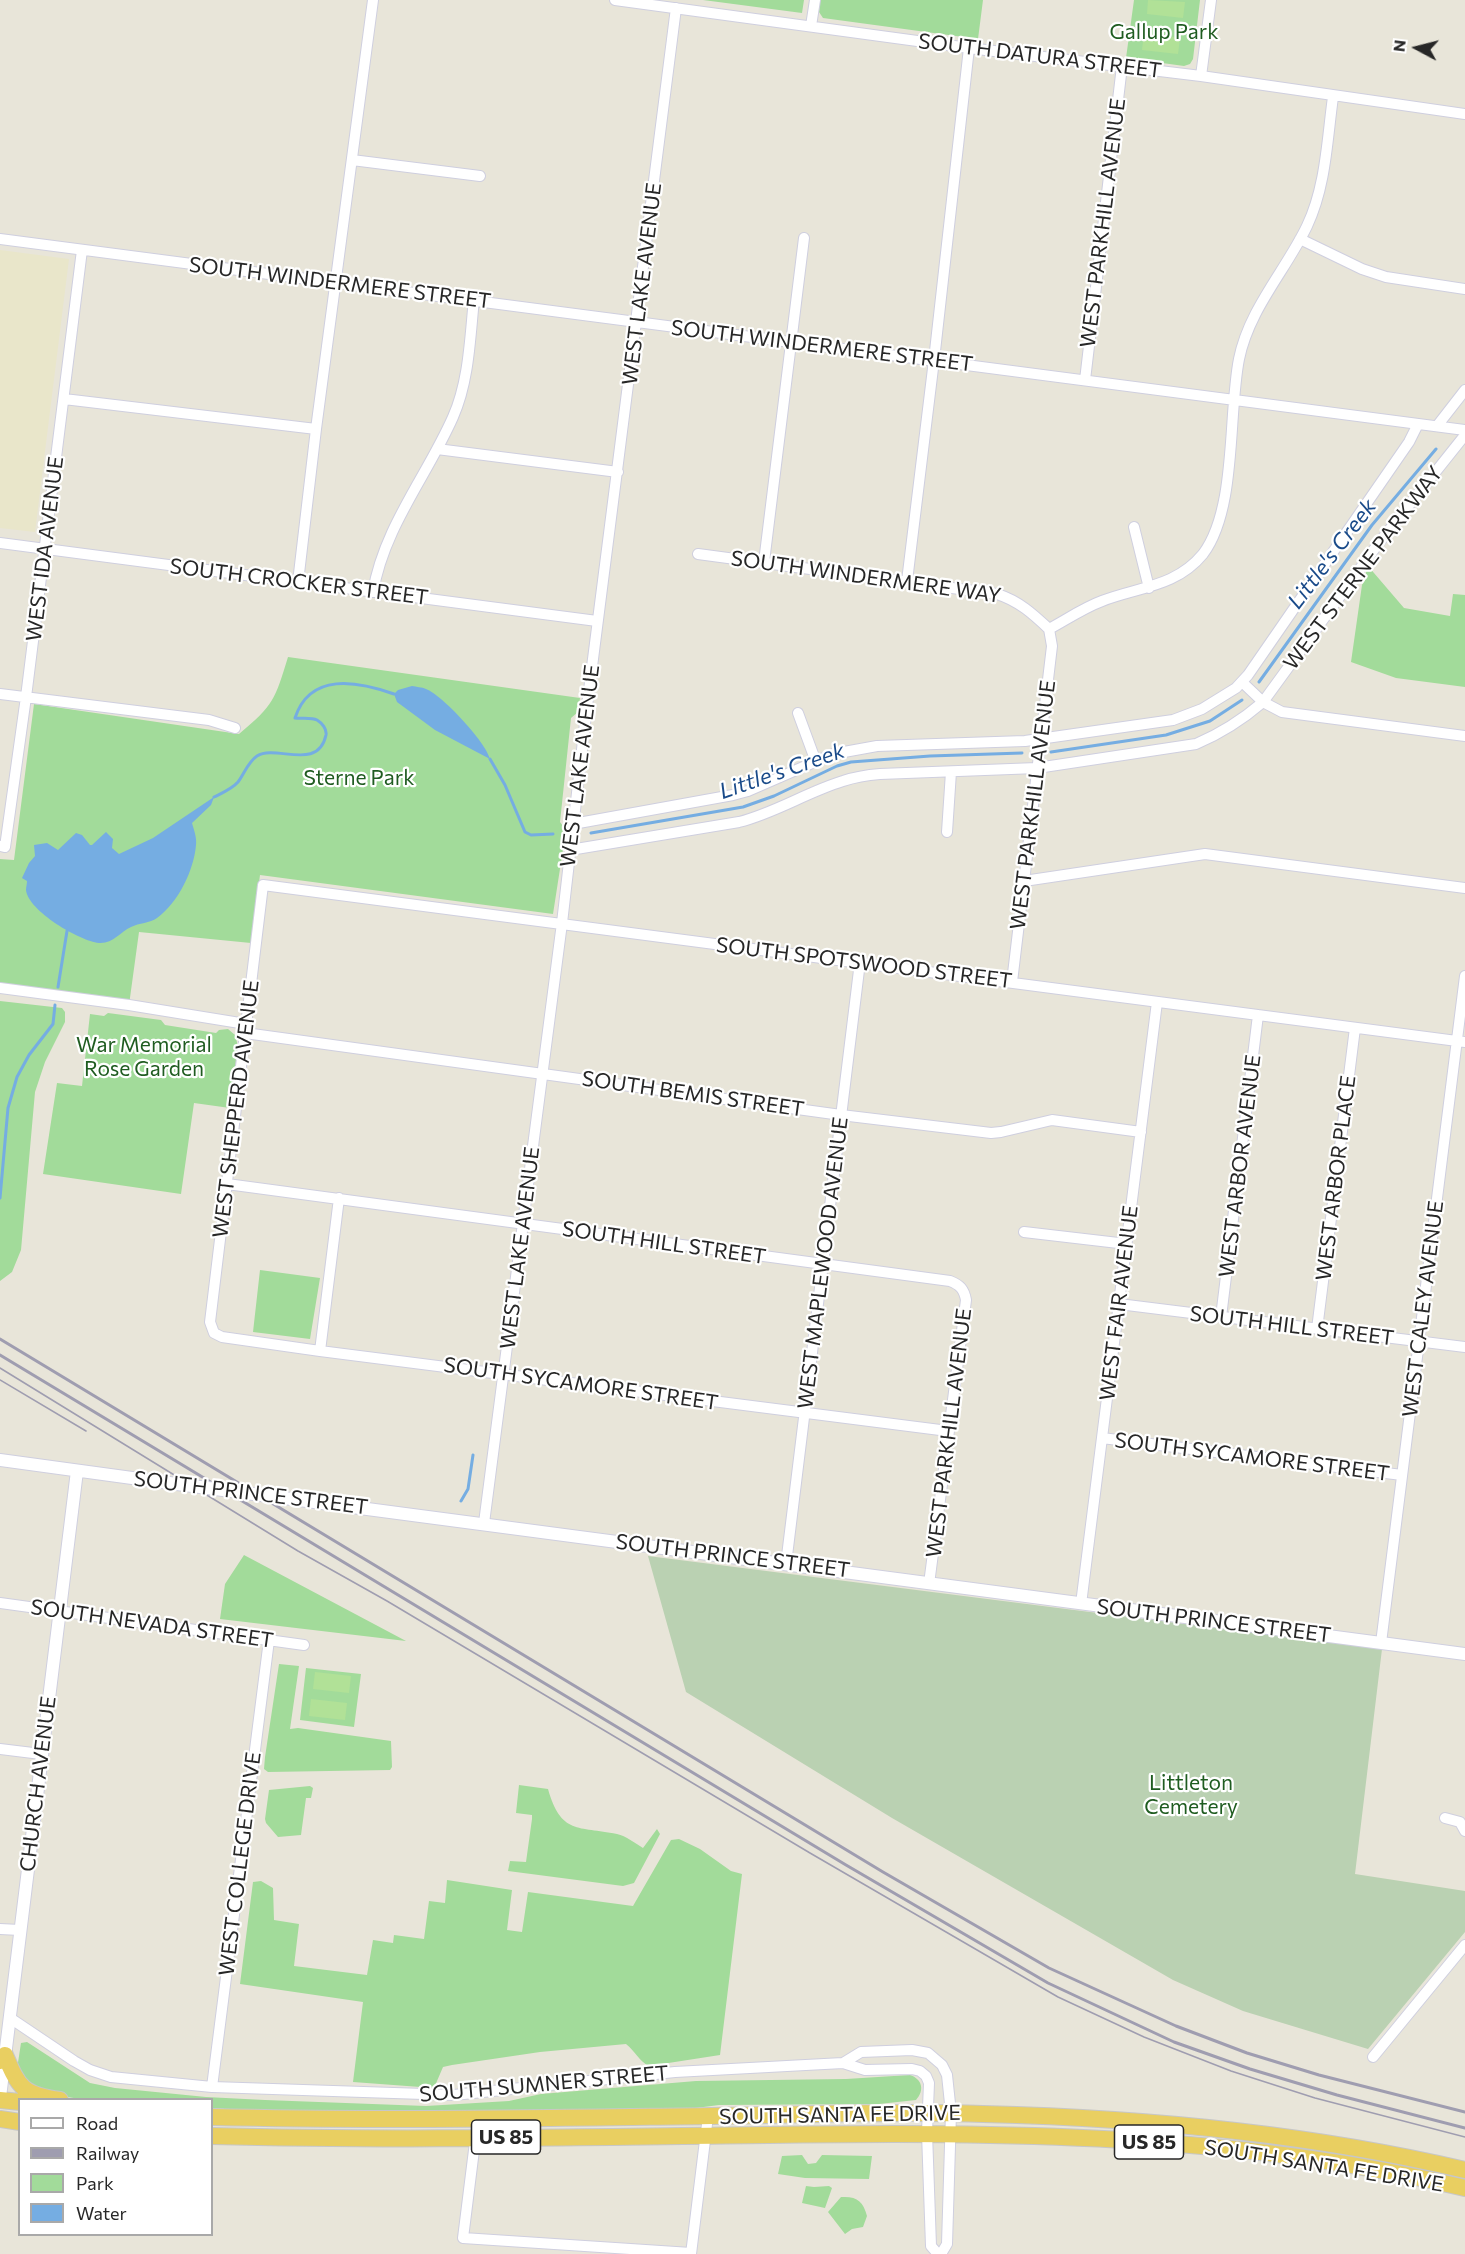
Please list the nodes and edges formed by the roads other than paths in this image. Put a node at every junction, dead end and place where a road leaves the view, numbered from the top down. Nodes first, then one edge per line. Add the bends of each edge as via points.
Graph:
1 (373, 0) edge
2 (615, 0) edge
3 (814, 0) edge
4 (1211, 0) edge
5 (676, 8) junction
6 (811, 26) junction
7 (969, 48) junction
8 (1122, 66) junction
9 (1201, 76) junction
10 (1333, 97) junction
11 (1465, 114) edge
12 (352, 160) junction
13 (480, 176) dead end
14 (804, 238) dead end
15 (0, 239) edge
16 (1300, 239) junction
17 (82, 250) junction
18 (336, 282) junction
19 (1465, 289) edge
20 (474, 299) junction
21 (637, 322) junction
22 (790, 342) junction
23 (934, 360) junction
24 (1084, 380) junction
25 (1465, 390) edge
26 (64, 399) junction
27 (1235, 400) junction
28 (1419, 424) junction
29 (1437, 426) junction
30 (316, 429) junction
31 (1465, 430) edge
32 (1465, 435) edge
33 (437, 449) junction
34 (618, 472) junction
35 (1134, 527) dead end
36 (0, 543) edge
37 (45, 549) junction
38 (698, 554) dead end
39 (764, 562) junction
40 (907, 581) junction
41 (298, 582) junction
42 (1149, 588) junction
43 (373, 592) junction
44 (597, 621) junction
45 (1049, 629) junction
46 (1242, 682) junction
47 (0, 694) edge
48 (26, 697) junction
49 (1263, 702) junction
50 (798, 713) dead end
51 (235, 728) dead end
52 (1465, 736) edge
53 (1040, 739) junction
54 (816, 762) junction
55 (1037, 768) junction
56 (951, 772) junction
57 (573, 824) junction
58 (947, 832) dead end
59 (2, 846) edge
60 (570, 850) junction
61 (1024, 881) junction
62 (263, 885) joint
63 (1465, 888) edge
64 (562, 923) junction
65 (860, 962) junction
66 (1465, 976) edge
67 (1012, 982) junction
68 (0, 988) edge
69 (1157, 1002) junction
70 (1258, 1015) junction
71 (246, 1028) junction
72 (1355, 1028) junction
73 (1461, 1041) edge
74 (541, 1073) junction
75 (841, 1114) junction
76 (1141, 1132) junction
77 (227, 1184) junction
78 (339, 1198) junction
79 (523, 1223) junction
80 (1024, 1232) dead end
81 (1127, 1244) junction
82 (823, 1264) junction
83 (958, 1284) joint
84 (1119, 1304) junction
85 (1221, 1317) junction
86 (1317, 1329) junction
87 (214, 1333) joint
88 (1419, 1341) junction
89 (1465, 1347) edge
90 (320, 1351) junction
91 (504, 1374) junction
92 (804, 1414) junction
93 (948, 1431) junction
94 (1102, 1438) junction
95 (0, 1460) edge
96 (77, 1471) junction
97 (1402, 1476) junction
98 (484, 1523) junction
99 (786, 1564) junction
100 (930, 1584) junction
101 (0, 1604) edge
102 (1081, 1604) junction
103 (58, 1611) junction
104 (269, 1640) junction
105 (1381, 1643) junction
106 (304, 1645) dead end
107 (1465, 1654) edge
108 (0, 1749) edge
109 (41, 1754) junction
110 (1445, 1818) dead end
111 (1465, 1831) edge
112 (0, 1929) edge
113 (20, 1930) junction
114 (1465, 1945) edge
115 (10, 2018) junction
116 (1373, 2057) dead end
117 (2, 2058) edge
118 (843, 2063) junction
119 (212, 2088) junction
120 (0, 2098) edge
121 (47, 2098) edge
122 (18, 2102) edge
123 (928, 2113) junction
124 (951, 2113) junction
125 (708, 2116) junction
126 (213, 2117) edge
127 (478, 2118) junction
128 (0, 2119) edge
129 (18, 2122) edge
130 (927, 2133) junction
131 (950, 2133) junction
132 (706, 2135) junction
133 (213, 2136) edge
134 (475, 2138) junction
135 (1465, 2170) edge
136 (1465, 2188) edge
137 (691, 2254) edge
138 (939, 2254) edge

1 - 12 street
2 - 5 street, SOUTH DATURA STREET
3 - 6 street
4 - 9 street
5 - 6 street, SOUTH DATURA STREET
5 - 21 street, WEST LAKE AVENUE
6 - 7 street, SOUTH DATURA STREET
7 - 8 street, SOUTH DATURA STREET
7 - 23 street
8 - 9 street, SOUTH DATURA STREET
8 - 24 street, WEST PARKHILL AVENUE
9 - 10 street, SOUTH DATURA STREET
10 - 11 street, SOUTH DATURA STREET
10 - 16 street via 1321,186
12 - 13 street
12 - 18 street
14 - 22 street
15 - 17 street, SOUTH WINDERMERE STREET
16 - 19 street via 1338,260 1378,274
16 - 27 street via 1245,336
17 - 18 street, SOUTH WINDERMERE STREET
17 - 26 street, WEST IDA AVENUE
18 - 20 street, SOUTH WINDERMERE STREET
18 - 30 street
20 - 21 street, SOUTH WINDERMERE STREET
20 - 33 street via 465,376
21 - 22 street, SOUTH WINDERMERE STREET
21 - 34 street, WEST LAKE AVENUE
22 - 23 street, SOUTH WINDERMERE STREET
22 - 39 street
23 - 24 street, SOUTH WINDERMERE STREET
23 - 40 street
24 - 27 street, SOUTH WINDERMERE STREET
25 - 29 street
26 - 30 street
26 - 37 street, WEST IDA AVENUE
27 - 28 street, SOUTH WINDERMERE STREET
27 - 42 street via 1224,502 1217,530 1191,566
28 - 29 street, SOUTH WINDERMERE STREET
28 - 46 street, WEST STERNE PARKWAY
29 - 31 street, SOUTH WINDERMERE STREET
30 - 41 street
32 - 49 street, WEST STERNE PARKWAY via 1378,544
33 - 34 street
33 - 43 street via 386,541
34 - 44 street, WEST LAKE AVENUE
35 - 42 street
36 - 37 street, SOUTH CROCKER STREET
37 - 41 street, SOUTH CROCKER STREET
37 - 48 street, WEST IDA AVENUE
38 - 39 street, SOUTH WINDERMERE WAY
39 - 40 street, SOUTH WINDERMERE WAY
40 - 45 street, SOUTH WINDERMERE WAY via 1010,598
41 - 43 street, SOUTH CROCKER STREET
42 - 45 street via 1104,600
43 - 44 street, SOUTH CROCKER STREET
44 - 57 street, WEST LAKE AVENUE
45 - 53 street, WEST PARKHILL AVENUE via 1052,646
46 - 49 street
46 - 53 street, WEST STERNE PARKWAY via 1202,709 1173,720
47 - 48 street
48 - 51 street via 209,720
48 - 59 street, WEST IDA AVENUE
49 - 52 street via 1282,712
49 - 55 street, WEST STERNE PARKWAY via 1241,721 1196,744
50 - 54 street
53 - 54 street, WEST STERNE PARKWAY via 877,746 834,754
53 - 55 street, WEST PARKHILL AVENUE
54 - 57 street, WEST STERNE PARKWAY via 733,795
55 - 56 street, WEST STERNE PARKWAY
55 - 61 street, WEST PARKHILL AVENUE
56 - 58 street
56 - 60 street, WEST STERNE PARKWAY via 859,777 757,818
57 - 60 street, WEST LAKE AVENUE
60 - 64 street, WEST LAKE AVENUE
61 - 63 street via 1205,854
61 - 67 street, WEST PARKHILL AVENUE
62 - 64 street, SOUTH SPOTSWOOD STREET
62 - 71 street, WEST SHEPPERD AVENUE
64 - 65 street, SOUTH SPOTSWOOD STREET
64 - 74 street, WEST LAKE AVENUE
65 - 67 street, SOUTH SPOTSWOOD STREET
65 - 75 street, WEST MAPLEWOOD AVENUE
66 - 73 street, WEST CALEY AVENUE
67 - 69 street, SOUTH SPOTSWOOD STREET
68 - 71 street, SOUTH BEMIS STREET via 129,1005
69 - 70 street, SOUTH SPOTSWOOD STREET
69 - 76 street, WEST FAIR AVENUE
70 - 72 street, SOUTH SPOTSWOOD STREET
70 - 85 street, WEST ARBOR AVENUE
71 - 74 street, SOUTH BEMIS STREET
71 - 77 street, WEST SHEPPERD AVENUE
72 - 73 street, SOUTH SPOTSWOOD STREET
72 - 86 street, WEST ARBOR PLACE
73 - 88 street, WEST CALEY AVENUE
74 - 75 street, SOUTH BEMIS STREET
74 - 79 street, WEST LAKE AVENUE
75 - 76 street, SOUTH BEMIS STREET via 991,1133 1052,1120
75 - 82 street, WEST MAPLEWOOD AVENUE
76 - 81 street, WEST FAIR AVENUE
77 - 78 street, SOUTH HILL STREET
77 - 87 street, WEST SHEPPERD AVENUE via 210,1322
78 - 79 street, SOUTH HILL STREET
78 - 90 street
79 - 82 street, SOUTH HILL STREET
79 - 91 street, WEST LAKE AVENUE
80 - 81 street
81 - 84 street, WEST FAIR AVENUE
82 - 83 street, SOUTH HILL STREET
82 - 92 street, WEST MAPLEWOOD AVENUE
83 - 93 street, WEST PARKHILL AVENUE via 966,1300
84 - 85 street, SOUTH HILL STREET
84 - 94 street, WEST FAIR AVENUE
85 - 86 street, SOUTH HILL STREET
86 - 88 street, SOUTH HILL STREET
87 - 90 street, SOUTH SYCAMORE STREET
88 - 89 street, SOUTH HILL STREET
88 - 97 street, WEST CALEY AVENUE
90 - 91 street, SOUTH SYCAMORE STREET
91 - 92 street, SOUTH SYCAMORE STREET
91 - 98 street, WEST LAKE AVENUE
92 - 93 street, SOUTH SYCAMORE STREET
92 - 99 street, WEST MAPLEWOOD AVENUE
93 - 100 street, WEST PARKHILL AVENUE
94 - 97 street, SOUTH SYCAMORE STREET
94 - 102 street, WEST FAIR AVENUE
95 - 96 street, SOUTH PRINCE STREET
96 - 98 street, SOUTH PRINCE STREET, bridge
96 - 103 street, CHURCH AVENUE
97 - 105 street, WEST CALEY AVENUE
98 - 99 street, SOUTH PRINCE STREET
99 - 100 street, SOUTH PRINCE STREET
100 - 102 street, SOUTH PRINCE STREET
101 - 103 street, SOUTH NEVADA STREET
102 - 105 street, SOUTH PRINCE STREET
103 - 104 street, SOUTH NEVADA STREET
103 - 109 street, CHURCH AVENUE
104 - 106 street, SOUTH NEVADA STREET
104 - 119 street, WEST COLLEGE DRIVE
105 - 107 street, SOUTH PRINCE STREET
108 - 109 street
109 - 113 street, CHURCH AVENUE
110 - 111 street via 1460,1822
112 - 113 street
113 - 115 street, CHURCH AVENUE
114 - 116 street
115 - 117 street, CHURCH AVENUE
115 - 119 street, SOUTH SUMNER STREET via 90,2070 111,2077
117 - 120 street, CHURCH AVENUE
117 - 121 highway via 19,2085
118 - 119 street, SOUTH SUMNER STREET via 675,2072 454,2095
118 - 123 street, SOUTH SUMNER STREET via 866,2070 920,2071 929,2083
118 - 124 street, SOUTH SUMNER STREET via 861,2052 912,2050 928,2054 936,2058 947,2075
120 - 122 highway
123 - 124 highway, SOUTH SANTA FE DRIVE / US 85
123 - 125 highway, SOUTH SANTA FE DRIVE / US 85
123 - 130 street, SOUTH SUMNER STREET
124 - 131 street, SOUTH SUMNER STREET
124 - 135 highway, SOUTH SANTA FE DRIVE / US 85 via 1225,2128 1306,2139
125 - 127 highway, SOUTH SANTA FE DRIVE / US 85
125 - 132 street
126 - 127 highway, SOUTH SANTA FE DRIVE / US 85
127 - 134 street
128 - 129 highway
130 - 131 highway, SOUTH SANTA FE DRIVE / US 85
130 - 132 highway, SOUTH SANTA FE DRIVE / US 85
130 - 138 street, SOUTH SUMNER STREET via 931,2246
131 - 136 highway, SOUTH SANTA FE DRIVE / US 85 via 1222,2148 1352,2166
131 - 138 street, SOUTH SUMNER STREET via 947,2244
132 - 134 highway, SOUTH SANTA FE DRIVE / US 85
132 - 137 street
133 - 134 highway, SOUTH SANTA FE DRIVE / US 85
134 - 137 street via 463,2238

